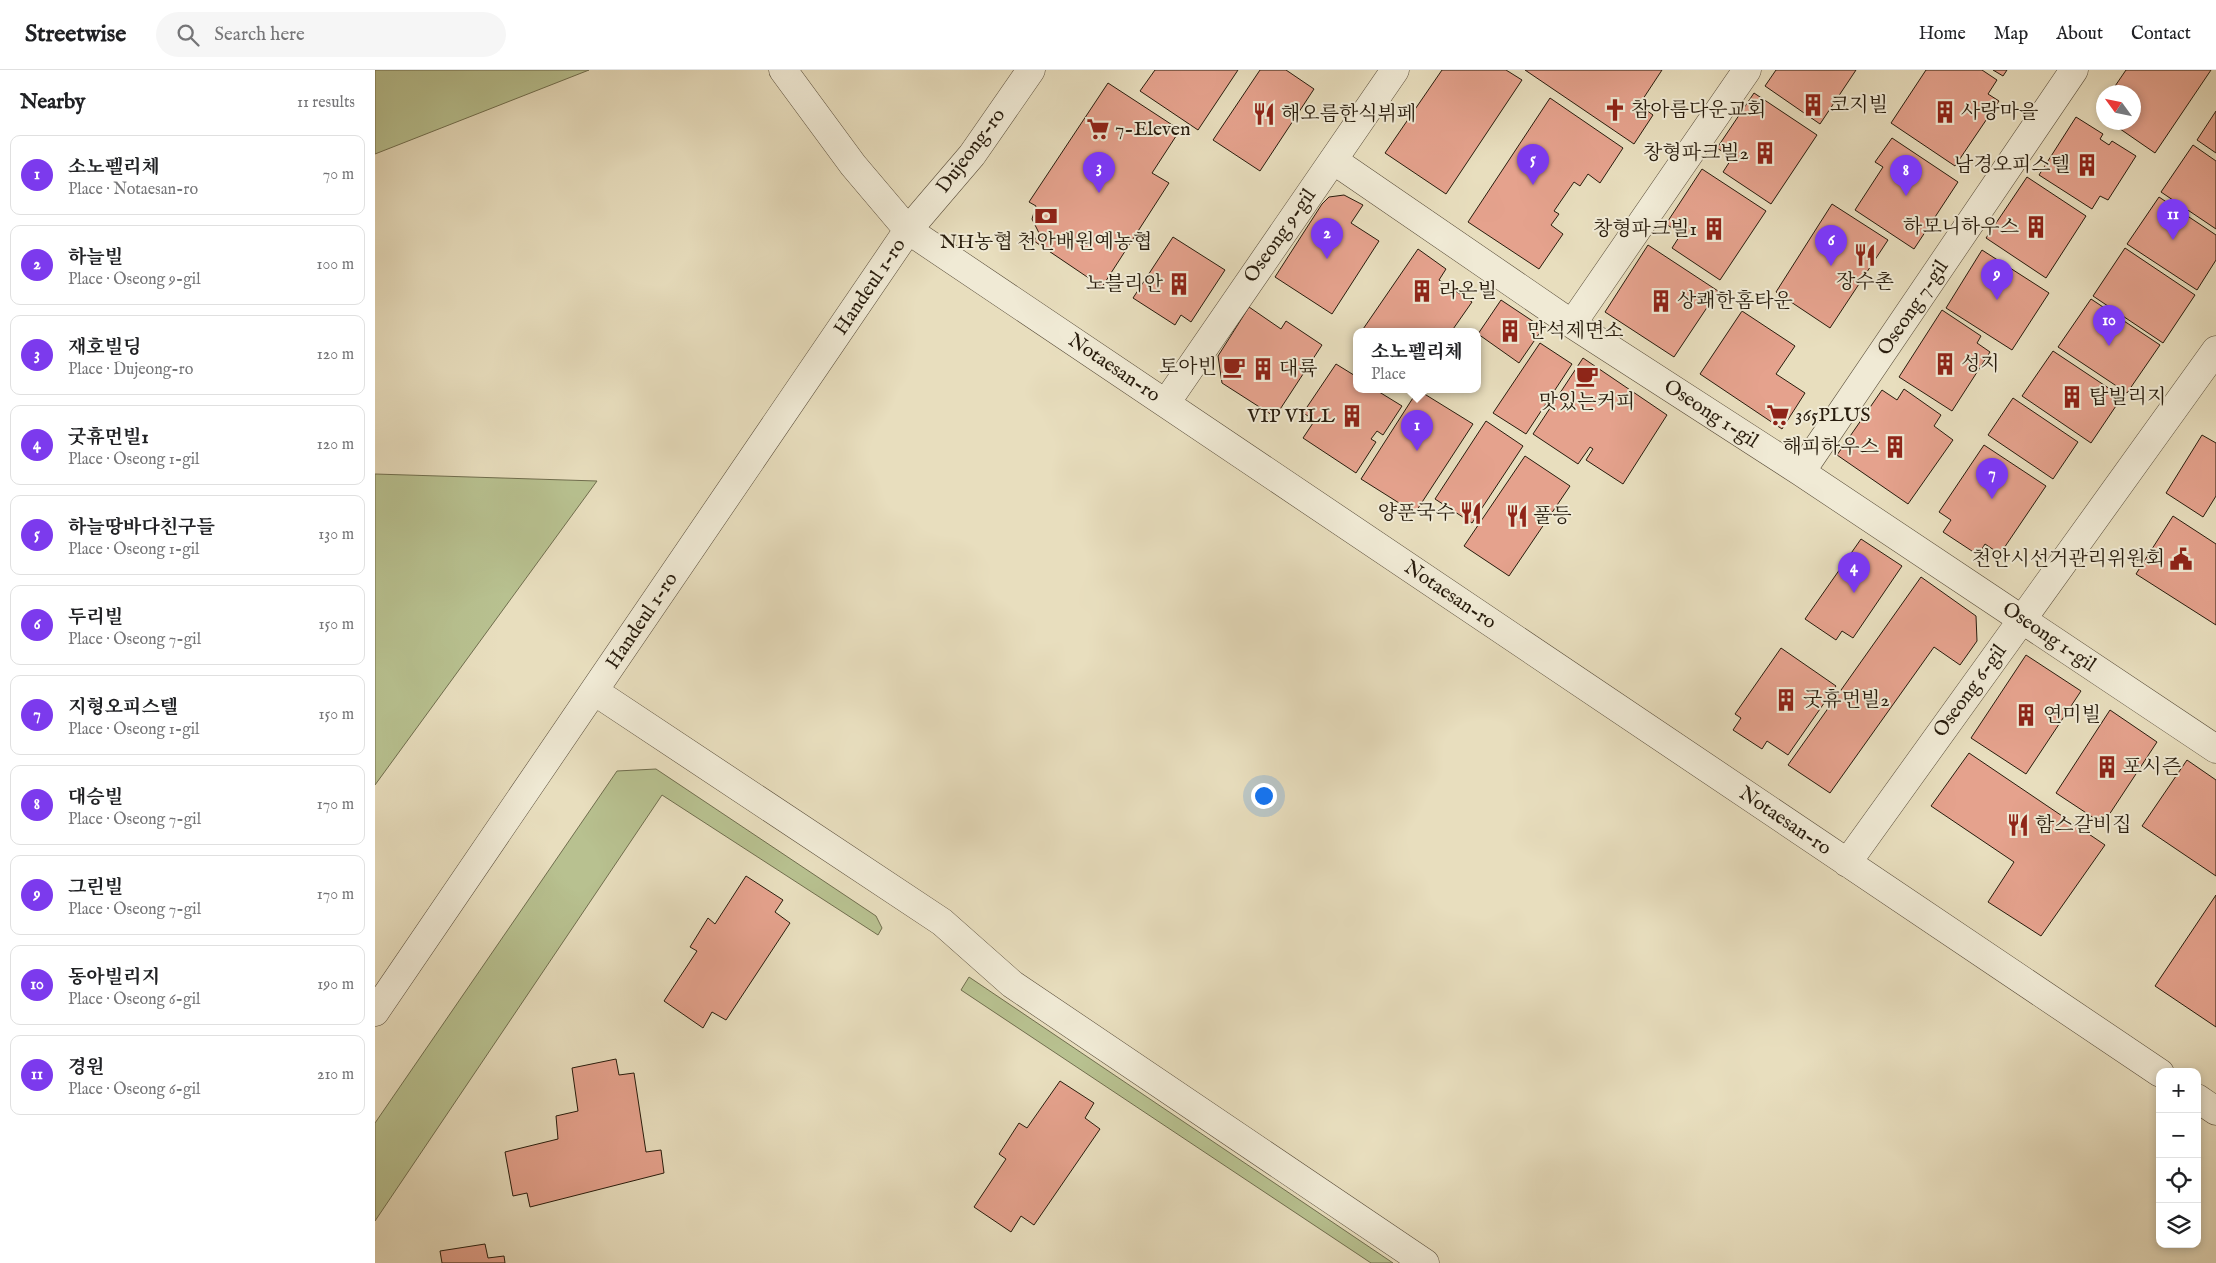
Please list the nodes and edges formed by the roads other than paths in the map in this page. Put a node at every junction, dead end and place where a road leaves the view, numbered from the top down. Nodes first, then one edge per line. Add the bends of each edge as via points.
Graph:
1 (783, 70) edge
2 (1031, 70) edge
3 (1395, 70) edge
4 (1747, 70) edge
5 (2074, 70) edge
6 (1333, 160) junction
7 (909, 230) junction
8 (1572, 324) junction
9 (2216, 350) edge
10 (1166, 403) junction
11 (1801, 472) junction
12 (2022, 618) junction
13 (594, 691) junction
14 (2216, 749) edge
15 (1847, 863) junction
16 (375, 1012) edge
17 (2156, 1070) edge
18 (2201, 1101) edge
19 (2216, 1111) edge
20 (1425, 1263) edge

1 - 7 street, Notaesan-ro via 853,165
2 - 7 street, Dujeong-ro via 972,155
3 - 6 street, Oseong 9-gil
4 - 8 street
5 - 11 street, Oseong 7-gil
6 - 8 street, Oseong 1-gil
6 - 10 street, Oseong 9-gil
7 - 10 street, Notaesan-ro
7 - 13 street, Handeul 1-ro
8 - 11 street, Oseong 1-gil
9 - 12 street, Oseong 6-gil
10 - 15 street, Notaesan-ro
11 - 12 street, Oseong 1-gil
12 - 14 street, Oseong 1-gil
12 - 15 street, Oseong 6-gil
13 - 16 street, Handeul 1-ro
13 - 20 street via 942,922 1012,984
15 - 17 street, Notaesan-ro
18 - 19 street

